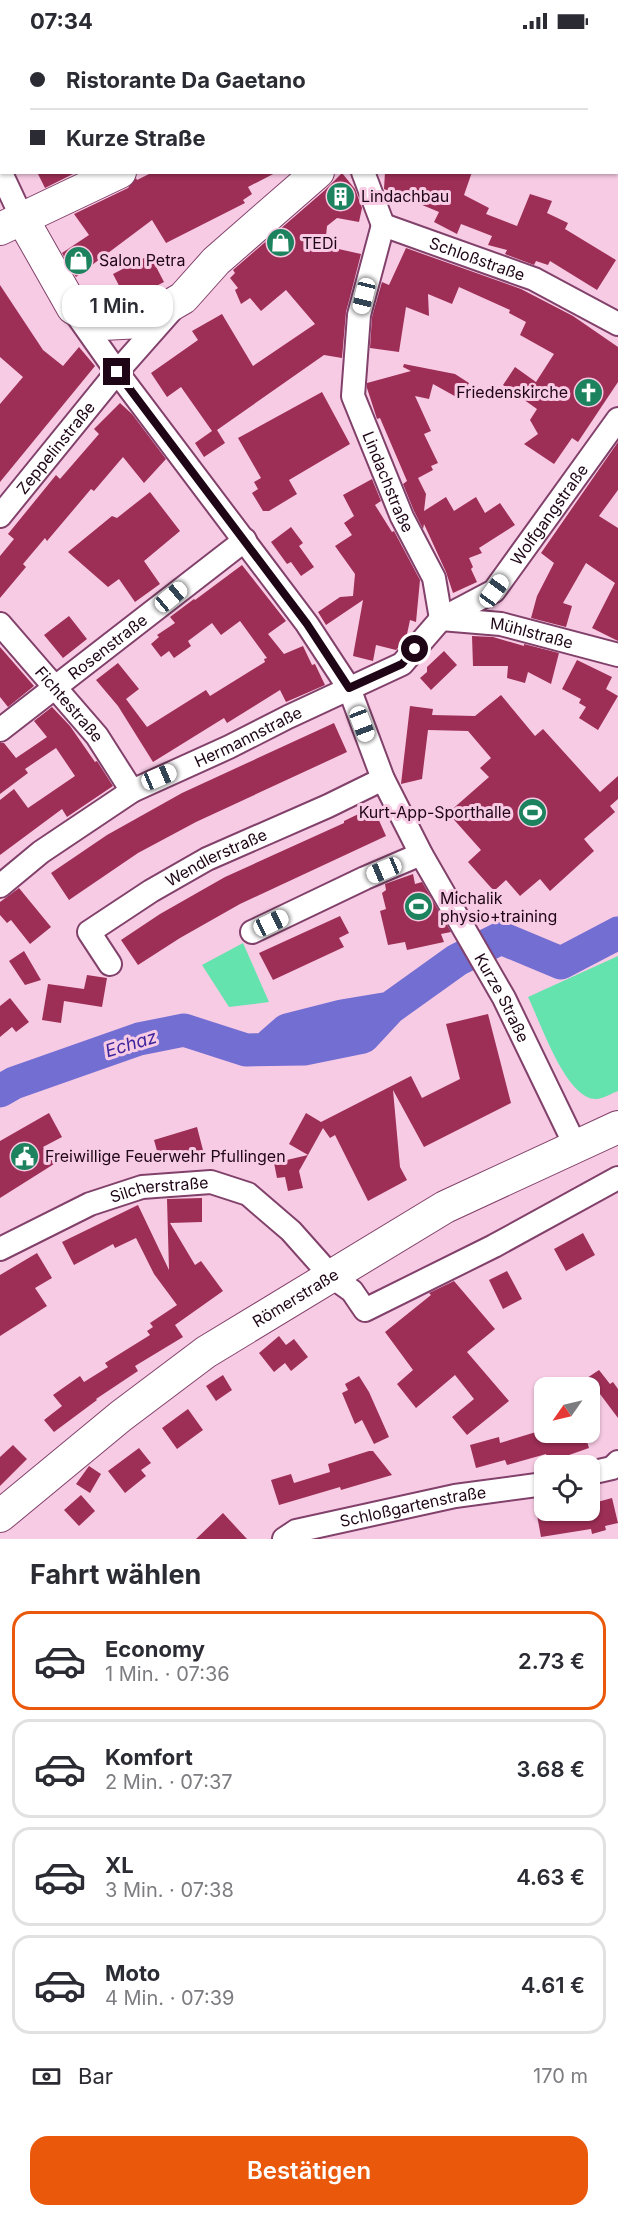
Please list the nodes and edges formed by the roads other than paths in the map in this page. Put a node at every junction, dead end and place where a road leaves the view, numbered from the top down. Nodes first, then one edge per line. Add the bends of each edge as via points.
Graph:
1 (1, 174) edge
2 (116, 174) edge
3 (364, 174) edge
4 (310, 180) edge
5 (12, 225) edge
6 (383, 225) junction
7 (183, 298) junction
8 (73, 308) junction
9 (618, 324) edge
10 (117, 372) junction
11 (618, 419) edge
12 (0, 516) edge
13 (245, 540) junction
14 (441, 619) junction
15 (0, 624) edge
16 (618, 655) edge
17 (55, 686) junction
18 (349, 688) junction
19 (0, 730) edge
20 (383, 778) junction
21 (132, 791) junction
22 (421, 854) junction
23 (0, 886) edge
24 (252, 932) dead end
25 (110, 964) dead end
26 (618, 1127) edge
27 (576, 1147) junction
28 (618, 1178) edge
29 (0, 1249) edge
30 (331, 1276) junction
31 (618, 1462) edge
32 (600, 1471) edge
33 (534, 1486) edge
34 (0, 1515) edge
35 (284, 1539) edge

1 - 5 street, Kurze Straße
2 - 5 main road
3 - 6 street
4 - 7 main road, Zeppelinstraße via 216,261
5 - 8 main road, Kurze Straße
6 - 9 street, Schloßstraße via 534,279
6 - 14 street, Lindachstraße via 359,315 353,396 402,517 434,578
7 - 8 main road, Zeppelinstraße via 142,322 102,324
7 - 10 street, Zeppelinstraße
8 - 10 street, Kurze Straße
10 - 12 street, Zeppelinstraße
10 - 13 street, Kurze Straße
11 - 14 street, Wolfgangstraße via 494,591
13 - 17 street, Rosenstraße
13 - 18 street, Kurze Straße
14 - 16 street, Mühlstraße via 501,624
14 - 18 street via 402,664
15 - 17 street, Fichtestraße
17 - 19 street, Rosenstraße
17 - 21 street, Fichtestraße via 97,736
18 - 20 street, Kurze Straße
18 - 21 street, Hermannstraße
20 - 22 street, Kurze Straße
20 - 25 street, Wendlerstraße via 207,859 89,932
21 - 23 street, Hermannstraße via 41,852
22 - 24 street
22 - 27 street, Kurze Straße via 493,978
26 - 27 main road, Römerstraße
27 - 30 main road, Römerstraße via 445,1207
28 - 30 street, Silcherstraße via 365,1310 352,1291
29 - 30 street, Silcherstraße via 90,1204 142,1187 211,1182 248,1194 291,1231
30 - 34 main road, Römerstraße via 206,1352
31 - 32 street
33 - 35 street, Schloßgartenstraße via 444,1499 296,1531

